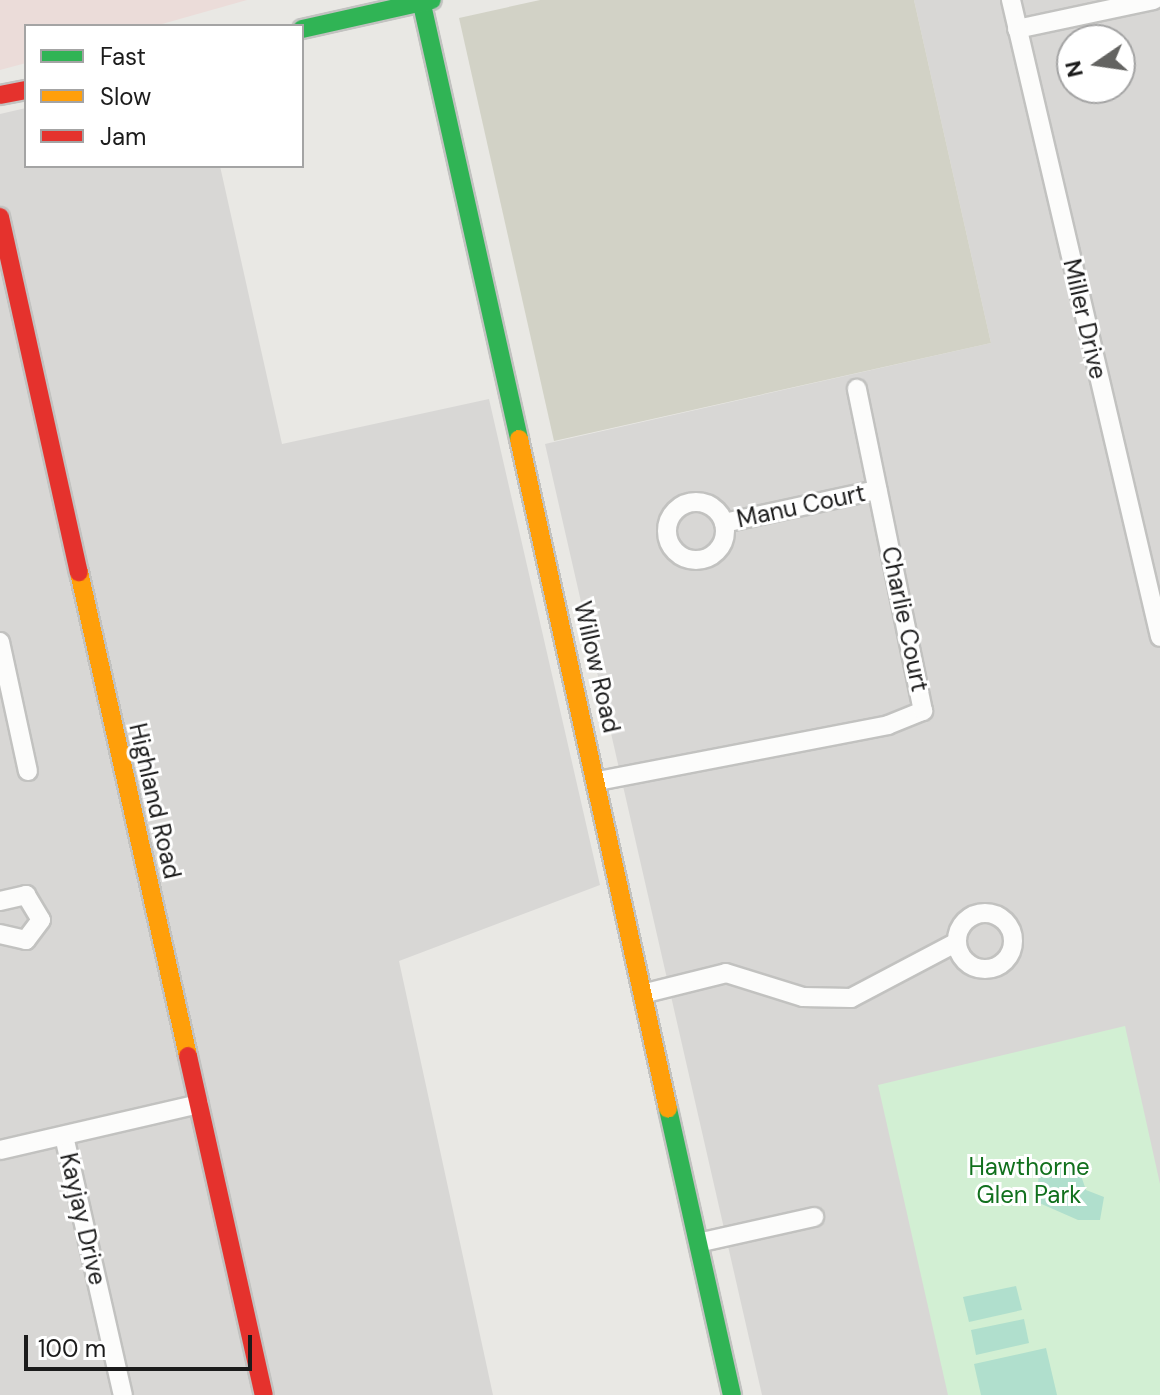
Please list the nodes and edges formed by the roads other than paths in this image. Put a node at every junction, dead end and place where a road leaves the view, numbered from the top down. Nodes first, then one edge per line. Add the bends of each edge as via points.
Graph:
1 (1011, 0) edge
2 (1154, 0) edge
3 (425, 1) edge
4 (304, 29) edge
5 (1017, 29) junction
6 (24, 90) edge
7 (0, 95) edge
8 (0, 217) edge
9 (857, 389) dead end
10 (877, 490) junction
11 (724, 523) dead end
12 (1160, 637) edge
13 (0, 642) edge
14 (28, 771) dead end
15 (598, 781) junction
16 (0, 901) edge
17 (0, 934) edge
18 (957, 942) dead end
19 (646, 993) junction
20 (199, 1104) junction
21 (64, 1136) junction
22 (0, 1150) edge
23 (814, 1217) dead end
24 (702, 1242) junction
25 (725, 1344) junction
26 (123, 1395) edge
27 (264, 1395) edge
28 (732, 1395) edge
29 (742, 1395) edge

1 - 5 street, Miller Drive
2 - 5 street
3 - 4 main road
3 - 15 main road, Willow Road
5 - 12 street, Miller Drive
6 - 7 main road
8 - 20 main road, Highland Road
9 - 10 street, Charlie Court
10 - 11 street, Manu Court
10 - 15 street, Charlie Court via 923,711 888,725
13 - 14 street
15 - 19 main road, Willow Road
16 - 17 street via 26,895 41,920 26,940
18 - 19 street via 851,998 803,997 726,973
19 - 24 main road, Willow Road
20 - 21 street
20 - 27 main road, Highland Road
21 - 22 street
21 - 26 street, Kayjay Drive
23 - 24 street
24 - 25 main road, Willow Road
25 - 28 main road, Willow Road
25 - 29 main road, Willow Road

